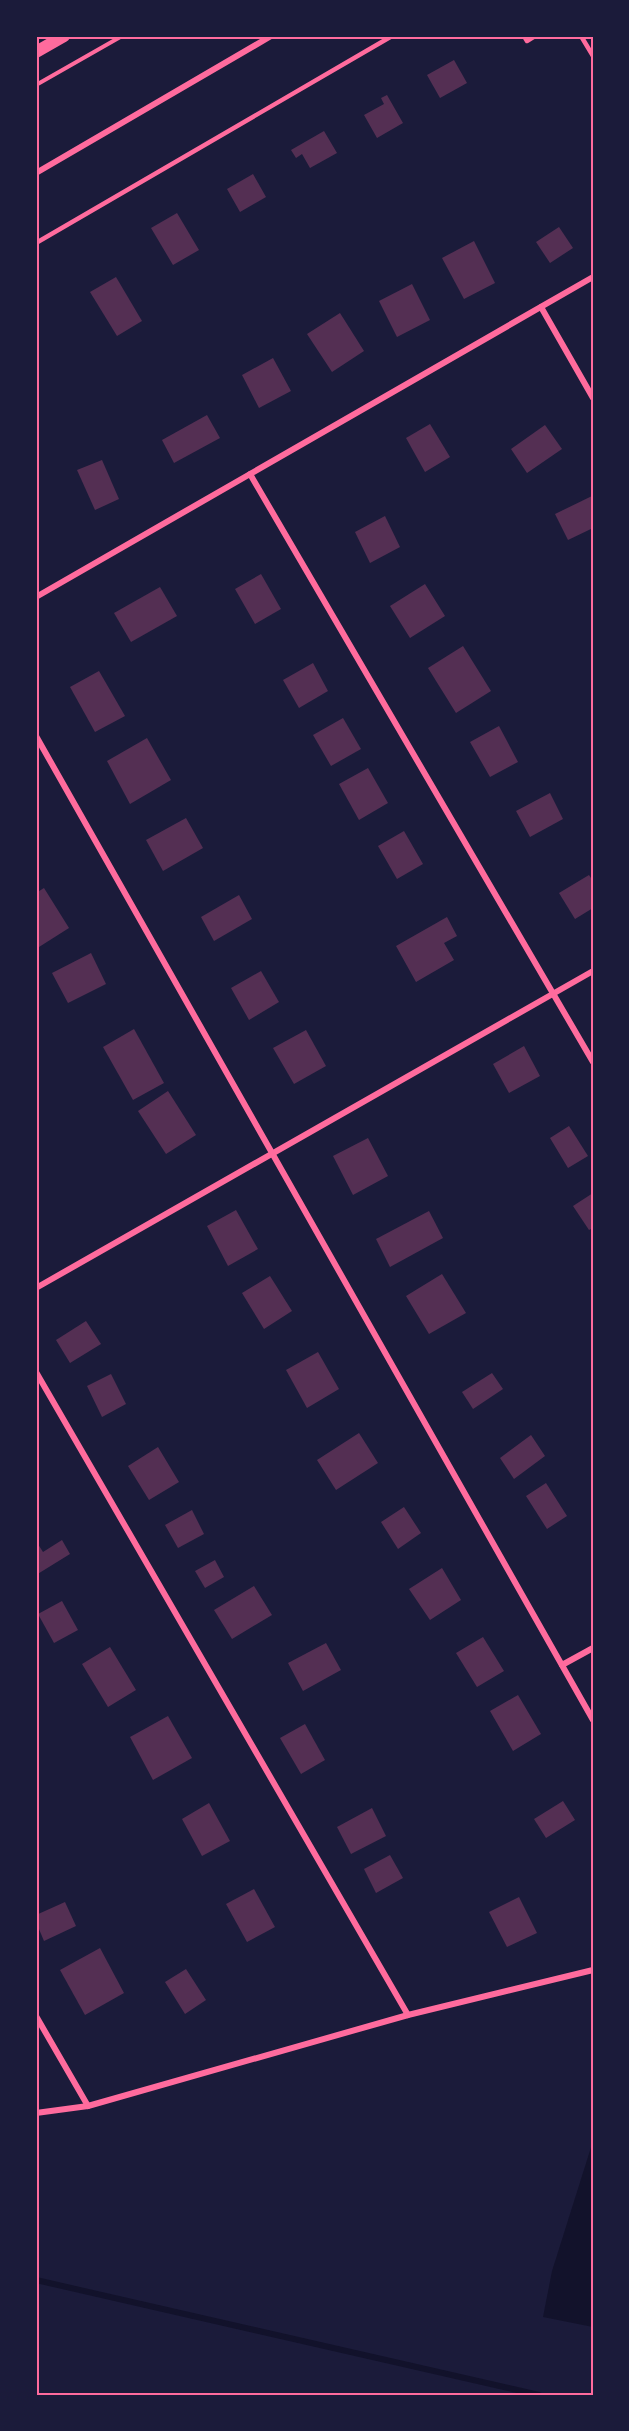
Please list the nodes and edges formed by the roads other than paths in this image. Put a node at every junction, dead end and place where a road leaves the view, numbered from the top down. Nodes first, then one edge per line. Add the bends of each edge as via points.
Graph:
1 (64, 36) edge
2 (271, 36) edge
3 (392, 36) edge
4 (524, 36) edge
5 (535, 36) edge
6 (581, 36) edge
7 (36, 52) edge
8 (593, 56) edge
9 (36, 173) edge
10 (36, 243) edge
11 (593, 277) edge
12 (541, 307) junction
13 (593, 398) edge
14 (250, 474) junction
15 (36, 597) edge
16 (36, 736) edge
17 (593, 971) edge
18 (553, 994) junction
19 (593, 1062) edge
20 (272, 1154) junction
21 (36, 1288) edge
22 (36, 1372) edge
23 (593, 1648) edge
24 (562, 1665) junction
25 (593, 1720) edge
26 (593, 1970) edge
27 (408, 2015) junction
28 (36, 2016) edge
29 (88, 2106) junction
30 (36, 2113) edge

1 - 7 main road
2 - 9 street
3 - 10 lane
4 - 5 lane via 527,41
6 - 8 lane
11 - 12 street
12 - 13 street
12 - 14 street
14 - 15 street
14 - 18 street
16 - 20 street
17 - 18 street
18 - 19 street
18 - 20 street
20 - 21 street
20 - 24 street
22 - 27 street
23 - 24 street
24 - 25 street
26 - 27 street
27 - 29 street
28 - 29 street
29 - 30 street

